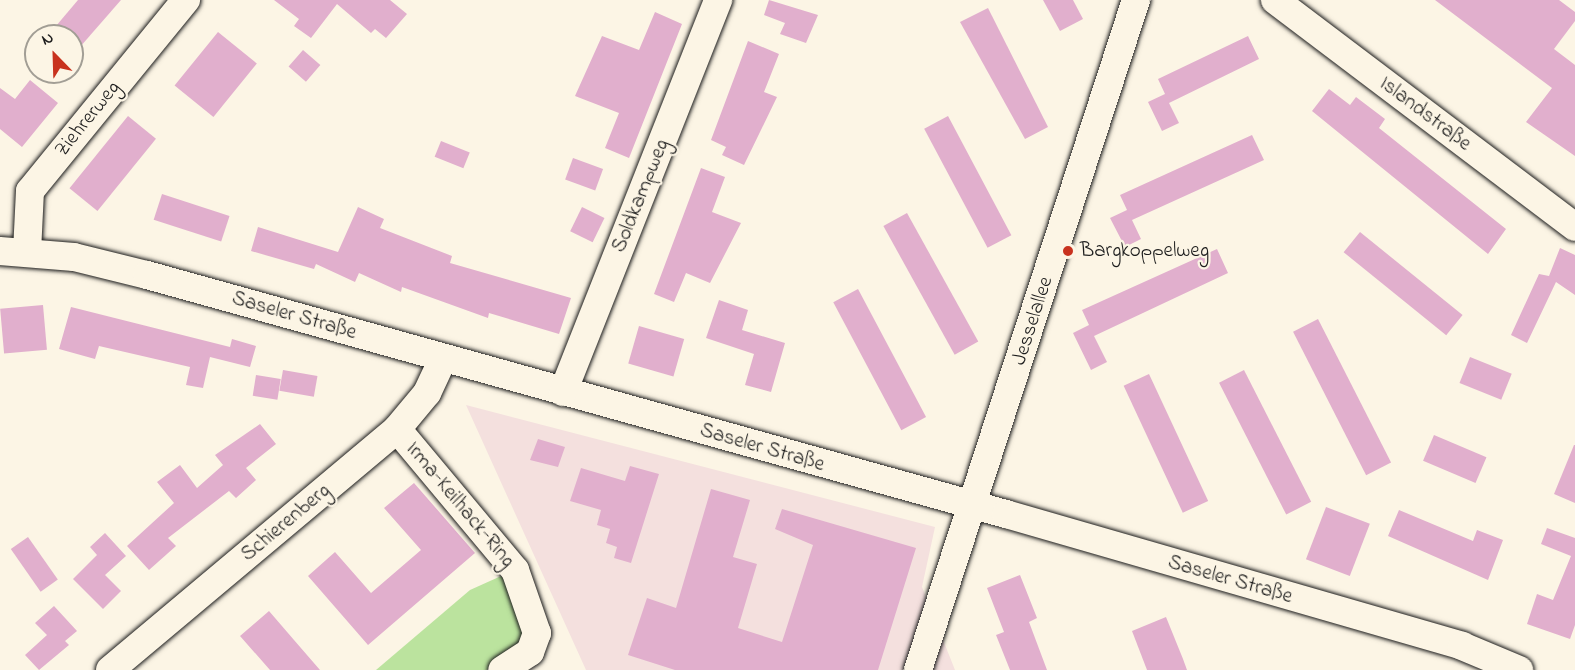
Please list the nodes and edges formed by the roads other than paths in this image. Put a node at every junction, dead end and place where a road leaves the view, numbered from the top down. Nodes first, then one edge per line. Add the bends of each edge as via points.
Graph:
1 (186, 0) edge
2 (718, 0) edge
3 (1136, 0) edge
4 (1275, 0) edge
5 (1575, 227) edge
6 (14, 251) edge
7 (443, 358) junction
8 (563, 392) junction
9 (397, 429) junction
10 (972, 505) junction
11 (112, 669) edge
12 (502, 670) edge
13 (918, 670) edge
14 (1519, 670) edge

1 - 6 street, Ziehrerweg via 30,190
2 - 8 street, Soldkampweg
3 - 10 street, Jesselallee
4 - 5 street, Islandstraße
6 - 7 street, Saseler Straße via 147,275
7 - 8 street, Saseler Straße
7 - 9 street, Schierenberg via 426,393
8 - 10 street, Saseler Straße
9 - 11 street, Schierenberg
9 - 12 street, Irma-Keilhack-Ring via 511,562 520,580 536,618 536,640 526,656
10 - 13 street
10 - 14 street, Saseler Straße via 1462,646

